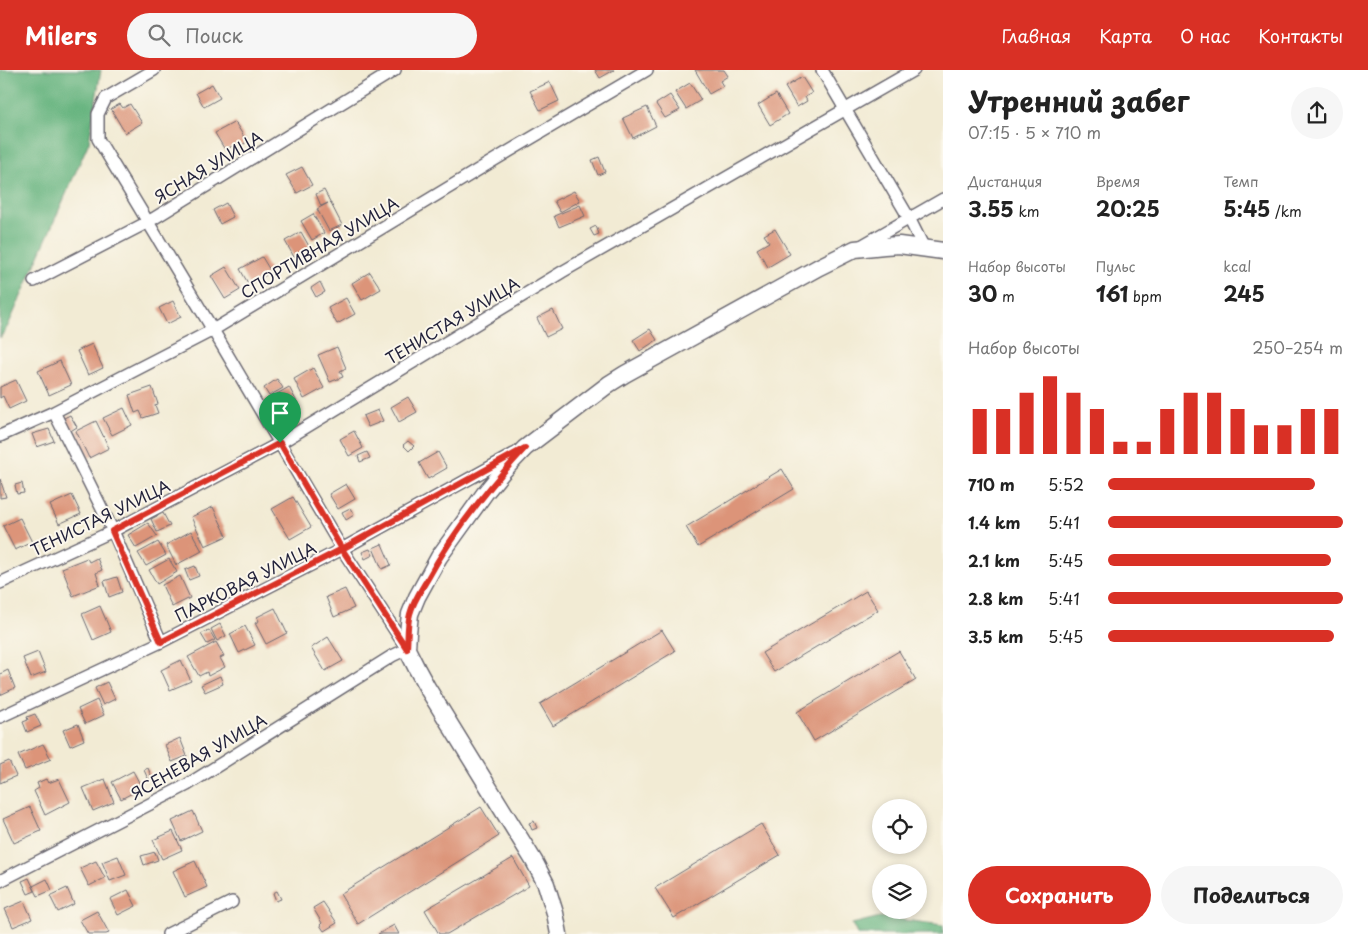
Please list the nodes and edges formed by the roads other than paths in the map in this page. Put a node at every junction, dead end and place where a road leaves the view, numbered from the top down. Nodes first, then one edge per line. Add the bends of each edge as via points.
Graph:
1 (154, 70) edge
2 (396, 70) edge
3 (647, 70) edge
4 (822, 70) edge
5 (914, 70) edge
6 (846, 110) junction
7 (943, 199) edge
8 (908, 218) junction
9 (148, 222) junction
10 (924, 248) junction
11 (855, 249) junction
12 (943, 251) edge
13 (34, 281) dead end
14 (213, 330) junction
15 (54, 412) junction
16 (0, 436) edge
17 (280, 443) junction
18 (525, 448) junction
19 (112, 531) junction
20 (342, 549) junction
21 (0, 583) edge
22 (161, 642) junction
23 (407, 649) junction
24 (0, 717) edge
25 (0, 881) edge
26 (232, 902) dead end
27 (168, 934) edge
28 (559, 934) edge

1 - 9 street via 106,98 98,114 98,139
2 - 9 street, ЯСНАЯ УЛИЦА
3 - 14 street, СПОРТИВНАЯ УЛИЦА
4 - 6 street
5 - 6 street, ТЕНИСТАЯ УЛИЦА
6 - 8 street
6 - 17 street, ТЕНИСТАЯ УЛИЦА via 562,272
7 - 8 street
8 - 10 street
8 - 11 street
9 - 13 street, ЯСНАЯ УЛИЦА
9 - 14 street
10 - 11 street via 899,245
10 - 12 street
11 - 18 street via 624,374
14 - 15 street, СПОРТИВНАЯ УЛИЦА
14 - 17 street
15 - 16 street, СПОРТИВНАЯ УЛИЦА
15 - 19 street
17 - 19 street, ТЕНИСТАЯ УЛИЦА
17 - 20 street
18 - 20 street, ПАРКОВАЯ УЛИЦА
18 - 23 street via 504,470 439,557 410,614
19 - 21 street, ТЕНИСТАЯ УЛИЦА
19 - 22 street
20 - 22 street, ПАРКОВАЯ УЛИЦА
20 - 23 street
22 - 24 street, ПАРКОВАЯ УЛИЦА
23 - 25 street, ЯСЕНЕВАЯ УЛИЦА via 188,785
23 - 28 street via 416,669 534,861 546,884
26 - 27 street

